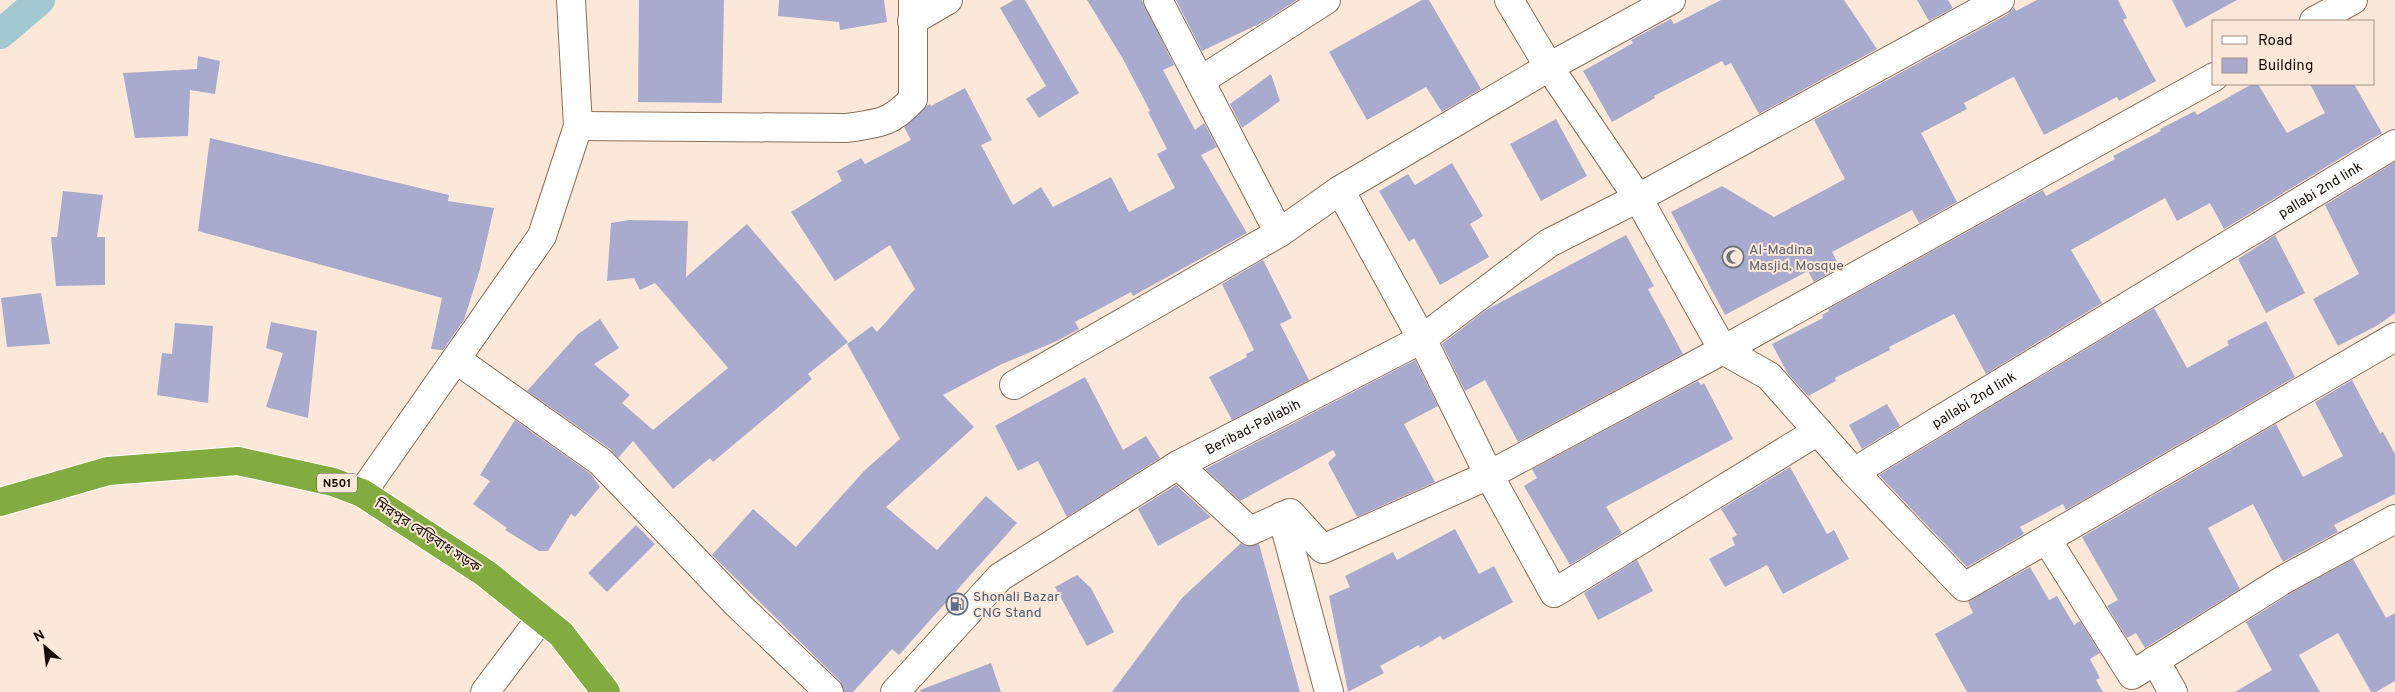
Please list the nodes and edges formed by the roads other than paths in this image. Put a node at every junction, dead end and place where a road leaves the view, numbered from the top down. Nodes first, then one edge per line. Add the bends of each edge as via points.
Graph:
1 (571, 0) edge
2 (948, 0) edge
3 (1158, 0) edge
4 (1326, 0) edge
5 (1509, 0) edge
6 (1671, 0) edge
7 (2000, 0) edge
8 (2353, 0) edge
9 (912, 10) edge
10 (2316, 20) edge
11 (1549, 67) junction
12 (2212, 78) edge
13 (1200, 81) junction
14 (578, 126) junction
15 (2395, 144) edge
16 (1340, 190) junction
17 (1638, 198) junction
18 (1279, 233) junction
19 (2395, 336) edge
20 (1422, 339) junction
21 (1723, 350) junction
22 (457, 360) junction
23 (1014, 385) dead end
24 (1818, 431) junction
25 (1178, 465) junction
26 (1854, 472) junction
27 (1489, 475) junction
28 (362, 493) junction
29 (0, 502) edge
30 (1282, 516) junction
31 (2395, 519) edge
32 (2046, 540) junction
33 (541, 618) junction
34 (2155, 660) junction
35 (485, 692) edge
36 (606, 692) edge
37 (829, 692) edge
38 (894, 692) edge
39 (1329, 692) edge
40 (2173, 692) edge

1 - 14 street
2 - 9 street
3 - 13 street
4 - 13 street
5 - 11 street
6 - 11 street
7 - 17 street, Beribad-Pallabih
8 - 10 street
9 - 14 street via 912,99 897,116 878,124 847,128
11 - 16 street
11 - 17 street
12 - 21 street
13 - 18 street
14 - 22 street via 542,236
15 - 26 street, pallabi 2nd link
16 - 18 street
16 - 20 street
17 - 20 street, Beribad-Pallabih via 1549,243
17 - 21 street
18 - 23 street
19 - 32 street
20 - 25 street, Beribad-Pallabih
20 - 27 street
21 - 24 street via 1769,376
21 - 27 street
22 - 28 street
22 - 37 street via 601,462 738,604
24 - 26 street
24 - 27 street via 1554,593
25 - 30 street via 1250,531
25 - 38 street, Beribad-Pallabih via 1000,577
26 - 32 street via 1964,587
27 - 30 street via 1323,549 1290,513
28 - 29 highway, মিরপুর বেড়িবাধ সড়ক / N501 via 333,482 238,461 108,471
28 - 33 highway, মিরপুর বেড়িবাধ সড়ক / N501 via 485,573
30 - 39 street
31 - 34 street via 2283,580
32 - 34 street via 2132,675
33 - 35 street
33 - 36 highway, মিরপুর বেড়িবাধ সড়ক / N501 via 562,634
34 - 40 street

